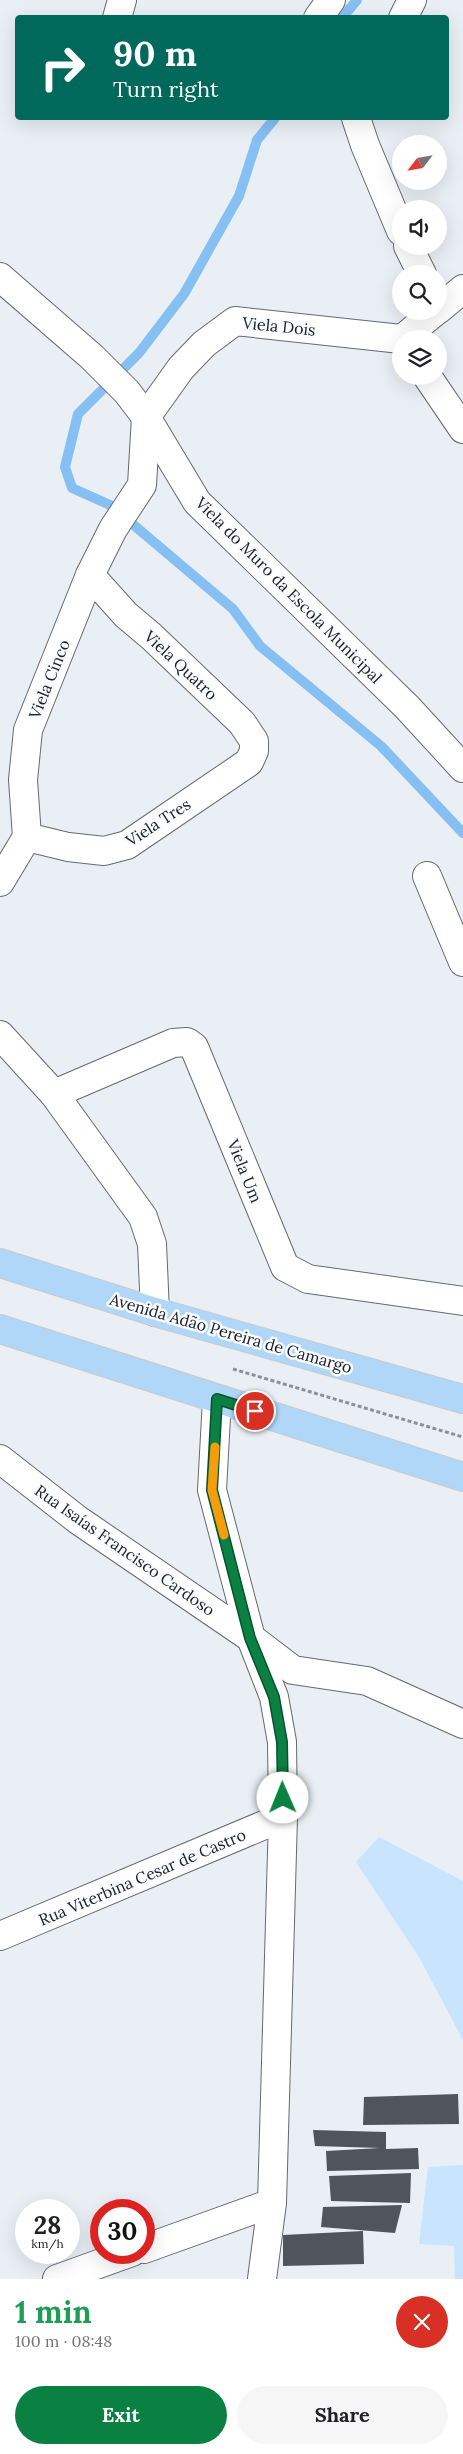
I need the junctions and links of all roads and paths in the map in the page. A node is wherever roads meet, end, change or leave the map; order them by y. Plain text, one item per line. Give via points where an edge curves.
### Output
1 (122, 0) edge
2 (331, 0) edge
3 (412, 0) edge
4 (118, 15) edge
5 (320, 15) edge
6 (404, 15) edge
7 (357, 120) edge
8 (392, 210) edge
9 (0, 278) edge
10 (463, 289) edge
11 (447, 302) edge
12 (425, 320) edge
13 (413, 330) edge
14 (392, 338) edge
15 (433, 385) edge
16 (146, 417) junction
17 (463, 429) edge
18 (90, 574) junction
19 (249, 762) joint
20 (463, 768) edge
21 (27, 837) junction
22 (426, 876) dead end
23 (0, 882) edge
24 (463, 962) edge
25 (0, 1035) edge
26 (54, 1094) junction
27 (0, 1263) edge
28 (463, 1300) edge
29 (155, 1312) junction
30 (0, 1329) edge
31 (217, 1399) junction
32 (463, 1399) edge
33 (0, 1459) edge
34 (463, 1477) edge
35 (250, 1638) junction
36 (463, 1724) edge
37 (284, 1817) junction
38 (0, 1936) edge
39 (272, 2203) junction
40 (155, 2244) edge
41 (99, 2264) edge
42 (57, 2279) edge
43 (262, 2279) edge

1 - 4 street
2 - 5 street
3 - 6 street
7 - 8 street
9 - 16 street, Viela do Muro da Escola Municipal via 92,357 127,392
10 - 11 street
12 - 13 street
14 - 16 street, Viela Dois via 235,321 204,344 181,368
15 - 17 street
16 - 18 street, Viela Cinco via 142,484
16 - 20 street, Viela do Muro da Escola Municipal via 197,502 407,708
18 - 19 street, Viela Quatro via 126,615 242,723 254,741 254,752
18 - 21 street, Viela Cinco via 28,730 23,780
19 - 21 street, Viela Tres via 127,845 104,851 68,847
21 - 23 street
22 - 24 street
25 - 26 street
26 - 28 street, Viela Um via 173,1043 187,1042 194,1047 285,1267 308,1280
26 - 29 street via 143,1217 152,1244
27 - 29 main road, Avenida Adão Pereira de Camargo
29 - 32 main road, Avenida Adão Pereira de Camargo
30 - 31 main road
31 - 34 main road
31 - 35 street via 212,1490
33 - 35 street, Rua Isaías Francisco Cardoso via 78,1520
35 - 36 street, Rua Isaías Francisco Cardoso via 293,1670 367,1682
35 - 37 street via 274,1697 282,1742
37 - 38 street, Rua Viterbina Cesar de Castro
37 - 39 street
39 - 40 street
39 - 43 street
41 - 42 street

